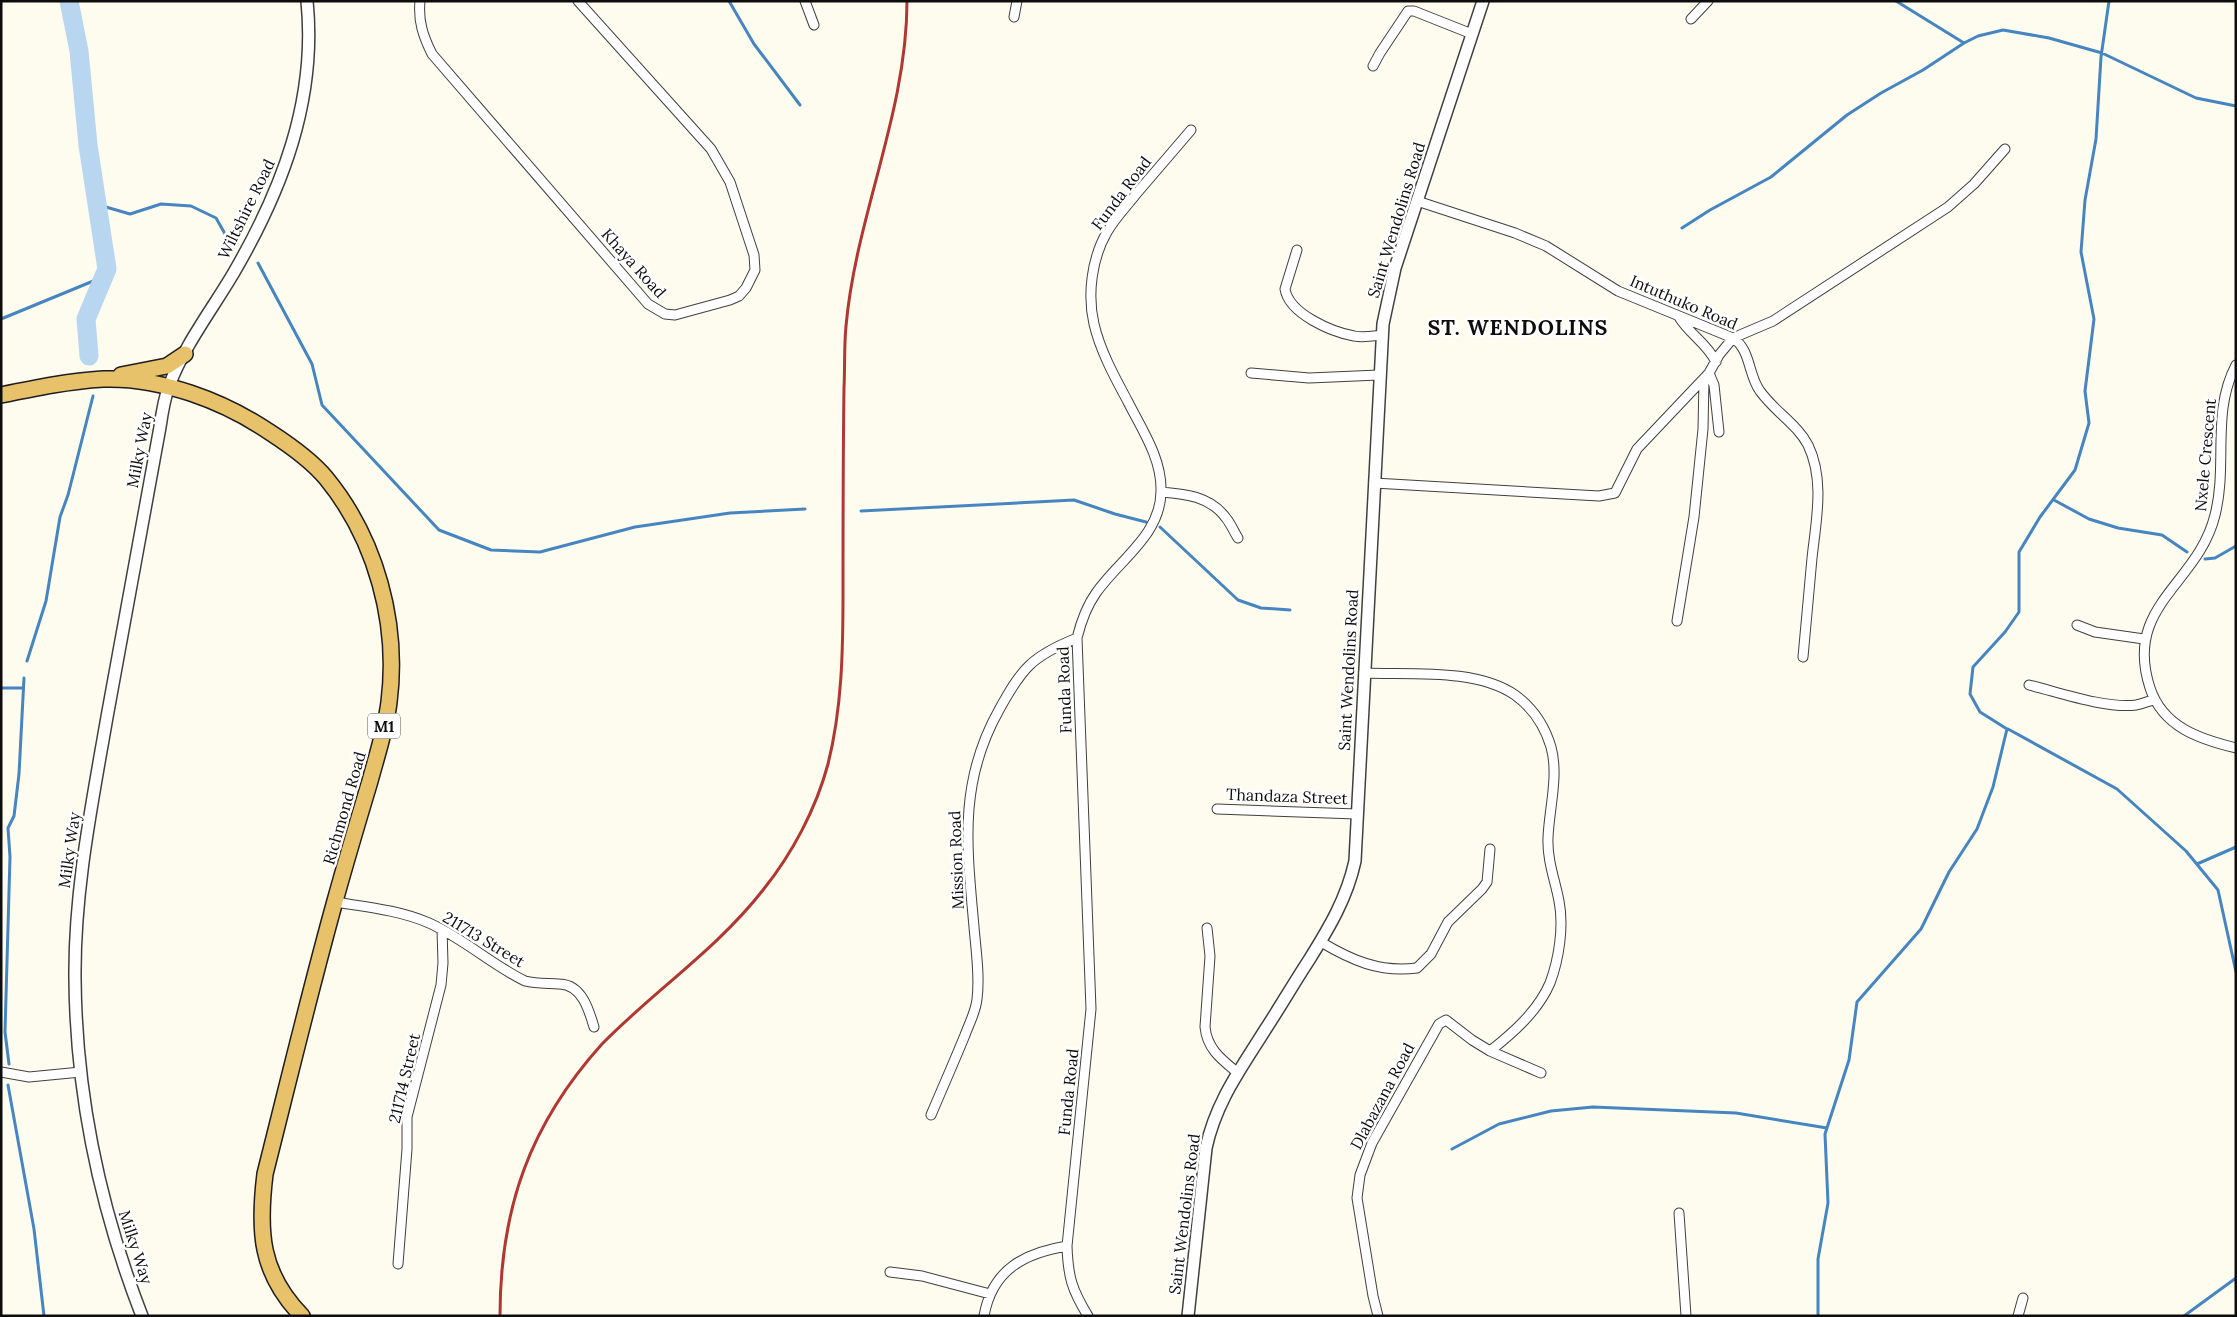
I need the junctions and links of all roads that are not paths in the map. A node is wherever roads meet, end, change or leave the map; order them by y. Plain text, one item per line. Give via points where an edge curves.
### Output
1 (307, 1) edge
2 (420, 1) edge
3 (578, 1) edge
4 (805, 1) edge
5 (1018, 1) edge
6 (1483, 1) edge
7 (1708, 1) edge
8 (1014, 17) dead end
9 (1690, 19) dead end
10 (814, 25) dead end
11 (1472, 34) junction
12 (1373, 66) dead end
13 (1191, 130) dead end
14 (2004, 149) dead end
15 (1417, 201) junction
16 (1297, 250) dead end
17 (1679, 317) junction
18 (1382, 335) junction
19 (1733, 338) junction
20 (185, 354) junction
21 (1716, 362) junction
22 (2236, 365) edge
23 (1252, 373) dead end
24 (1379, 375) junction
25 (1707, 376) junction
26 (105, 379) junction
27 (169, 387) junction
28 (1, 395) edge
29 (1719, 432) dead end
30 (1374, 483) junction
31 (1161, 492) junction
32 (1238, 538) dead end
33 (1677, 621) dead end
34 (2077, 625) dead end
35 (1077, 638) junction
36 (2144, 640) junction
37 (1803, 657) dead end
38 (1364, 673) junction
39 (2029, 685) dead end
40 (2154, 700) junction
41 (2236, 748) edge
42 (1217, 808) dead end
43 (1357, 814) junction
44 (1490, 849) dead end
45 (335, 902) junction
46 (1207, 928) dead end
47 (442, 930) junction
48 (1321, 942) junction
49 (594, 1027) dead end
50 (1490, 1051) junction
51 (1, 1072) edge
52 (81, 1072) junction
53 (1238, 1073) junction
54 (1541, 1073) dead end
55 (931, 1115) dead end
56 (1679, 1212) dead end
57 (1067, 1246) junction
58 (398, 1264) dead end
59 (890, 1272) dead end
60 (990, 1294) junction
61 (2023, 1298) dead end
62 (1376, 1314) edge
63 (142, 1316) edge
64 (302, 1316) edge
65 (984, 1316) edge
66 (1088, 1316) edge
67 (1188, 1316) edge
68 (1686, 1316) edge
69 (2018, 1316) edge

1 - 20 street, Wiltshire Road via 306,90 286,164 255,232
2 - 3 street, Khaya Road via 421,27 432,54 648,304 665,314 675,315 739,296 754,276 755,263 726,175 711,149
4 - 10 street
5 - 8 street
6 - 11 street, Saint Wendolins Road
7 - 9 street
11 - 12 street via 1408,11
11 - 15 street, Saint Wendolins Road
13 - 31 street, Funda Road via 1107,232 1092,281 1092,311 1099,340 1154,454
14 - 19 street via 1948,208 1773,320
15 - 17 street, Intuthuko Road via 1488,223 1546,246 1605,284
15 - 18 street, Saint Wendolins Road via 1395,268
16 - 18 street via 1285,285 1285,294 1293,306 1306,317 1342,333 1360,337
17 - 19 street, Intuthuko Road
17 - 21 street
18 - 24 street, Saint Wendolins Road
19 - 21 street
19 - 37 street, Intuthuko Road via 1744,349 1751,376 1760,391 1797,431 1814,459 1818,498
20 - 26 highway via 167,366
20 - 27 street, Wiltshire Road
21 - 25 street
22 - 36 street, Nxele Crescent via 2223,401 2216,514 2197,557 2157,610
23 - 24 street via 1309,378
24 - 30 street, Saint Wendolins Road
25 - 29 street via 1714,385
25 - 30 street via 1637,449 1618,491 1610,495
25 - 33 street via 1695,508
26 - 27 highway, Richmond Road / M1
26 - 28 highway, Richmond Road / M1
27 - 45 highway, Richmond Road / M1 via 256,423 296,450 324,476 346,505 368,548 380,581 388,618 392,663 389,703
27 - 52 street, Milky Way via 94,788 80,887 75,977
30 - 38 street, Saint Wendolins Road
31 - 32 street via 1192,495 1215,506 1226,517
31 - 35 street, Funda Road via 1154,522 1086,608
34 - 36 street via 2096,632
35 - 55 street, Mission Road via 1051,648 1020,674 978,752 972,777 967,840 977,1002
35 - 57 street, Funda Road via 1091,1009
36 - 40 street, Nxele Crescent via 2145,672
38 - 43 street, Saint Wendolins Road
38 - 50 street via 1481,679 1516,696 1542,724 1553,758 1548,838 1551,872 1560,903 1557,958 1550,983 1526,1018
39 - 40 street via 2118,704 2137,705
40 - 41 street, Nxele Crescent via 2171,720 2193,735
42 - 43 street, Thandaza Street
43 - 48 street, Saint Wendolins Road via 1355,861 1350,883
44 - 48 street via 1487,882 1448,922 1431,954 1417,968 1368,966
45 - 47 street, 211713 Street via 405,914
45 - 64 highway, Richmond Road / M1 via 262,1194 261,1222 266,1259 282,1293
46 - 53 street via 1210,956 1206,1037 1214,1051
47 - 49 street, 211713 Street via 525,981 571,987 583,1000
47 - 58 street, 211714 Street via 441,984 407,1117
48 - 53 street, Saint Wendolins Road
50 - 54 street
50 - 62 street, Dlabazana Road via 1450,1022 1443,1021 1372,1143 1360,1175 1357,1198
51 - 52 street via 29,1077
52 - 63 street, Milky Way via 99,1181
53 - 67 street, Saint Wendolins Road via 1215,1116 1206,1148
56 - 68 street
57 - 60 street via 1044,1250 1016,1264 997,1282
57 - 66 street, Funda Road via 1070,1282
59 - 60 street via 922,1276
60 - 65 street
61 - 69 street

